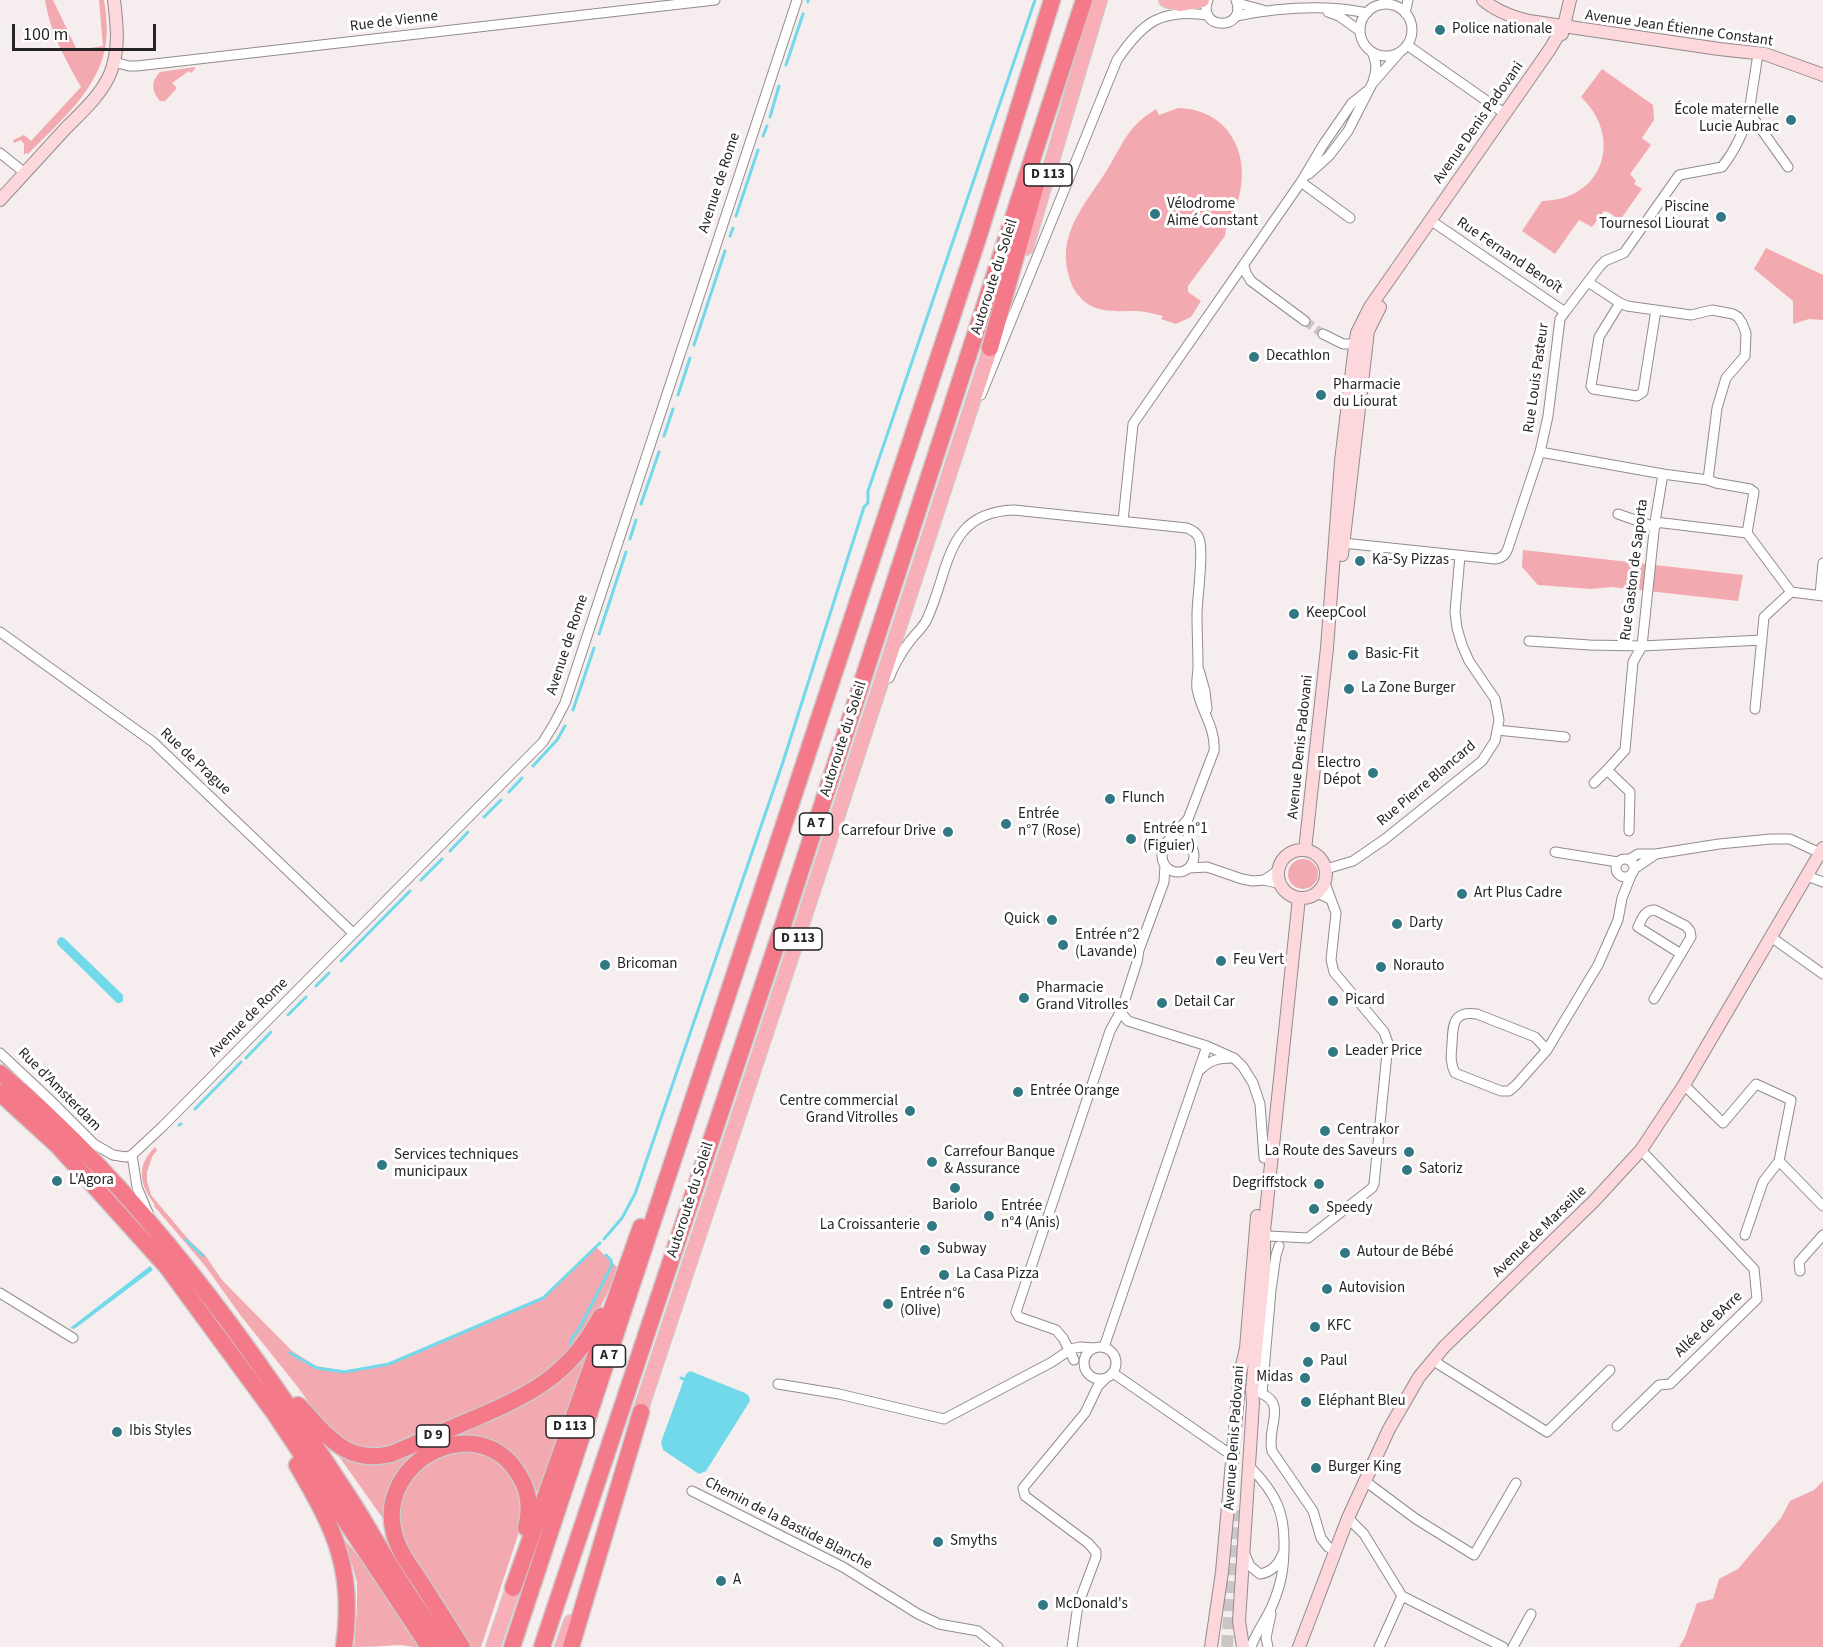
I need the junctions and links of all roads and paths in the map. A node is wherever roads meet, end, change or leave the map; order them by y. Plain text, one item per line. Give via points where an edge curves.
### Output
1 (114, 0) edge
2 (715, 0) edge
3 (797, 0) edge
4 (1052, 0) edge
5 (1086, 0) edge
6 (1100, 0) edge
7 (1166, 0) edge
8 (1202, 0) edge
9 (1208, 0) edge
10 (1408, 0) edge
11 (1483, 0) edge
12 (1570, 0) edge
13 (1237, 1) edge
14 (1393, 2) edge
15 (1320, 9) junction
16 (1265, 10) junction
17 (1367, 13) junction
18 (1405, 13) junction
19 (1208, 15) junction
20 (1236, 16) junction
21 (1563, 27) junction
22 (1360, 31) junction
23 (1404, 49) junction
24 (1372, 52) junction
25 (1758, 54) junction
26 (114, 62) junction
27 (1822, 73) edge
28 (1369, 88) junction
29 (1749, 112) junction
30 (1504, 113) junction
31 (0, 153) edge
32 (1788, 167) dead end
33 (25, 173) junction
34 (1301, 182) junction
35 (0, 200) edge
36 (1350, 219) dead end
37 (1436, 224) junction
38 (1244, 266) junction
39 (1588, 282) junction
40 (1620, 303) junction
41 (1656, 310) junction
42 (1565, 312) junction
43 (1305, 321) tunnel mouth
44 (1326, 336) tunnel mouth
45 (1367, 338) junction
46 (1355, 345) junction
47 (990, 348) junction
48 (1540, 452) junction
49 (952, 466) junction
50 (1663, 474) junction
51 (1708, 480) junction
52 (1618, 514) dead end
53 (1123, 520) junction
54 (1655, 524) junction
55 (1747, 533) junction
56 (1343, 543) junction
57 (1460, 556) junction
58 (1823, 563) edge
59 (1791, 592) junction
60 (1821, 595) edge
61 (0, 632) edge
62 (1762, 640) junction
63 (1529, 641) dead end
64 (1642, 646) junction
65 (1327, 648) junction
66 (1755, 709) dead end
67 (1497, 730) junction
68 (1565, 737) dead end
69 (1607, 770) junction
70 (1594, 783) dead end
71 (844, 795) junction
72 (1188, 819) junction
73 (1629, 831) dead end
74 (1192, 847) junction
75 (1162, 848) junction
76 (1305, 850) junction
77 (1821, 850) edge
78 (1555, 852) dead end
79 (1656, 854) junction
80 (1628, 860) junction
81 (1618, 862) junction
82 (1165, 865) junction
83 (1207, 867) junction
84 (1189, 868) junction
85 (1326, 869) junction
86 (1279, 870) junction
87 (1633, 871) junction
88 (1177, 872) junction
89 (1620, 875) junction
90 (1807, 876) junction
91 (1264, 880) junction
92 (1164, 882) junction
93 (1823, 882) edge
94 (1325, 883) junction
95 (1281, 884) junction
96 (1317, 893) junction
97 (1299, 898) junction
98 (1622, 898) junction
99 (1330, 899) junction
100 (1618, 920) junction
101 (1638, 927) junction
102 (353, 933) junction
103 (1771, 937) junction
104 (1680, 954) junction
105 (1823, 974) edge
106 (1654, 999) dead end
107 (1122, 1009) junction
108 (1207, 1046) junction
109 (1547, 1050) junction
110 (0, 1053) edge
111 (1234, 1058) junction
112 (706, 1064) junction
113 (1199, 1071) junction
114 (0, 1073) edge
115 (1684, 1085) junction
116 (0, 1093) edge
117 (1641, 1150) junction
118 (132, 1155) junction
119 (1264, 1158) joint
120 (1779, 1161) junction
121 (1823, 1189) edge
122 (1820, 1202) edge
123 (1264, 1231) junction
124 (158, 1233) junction
125 (1745, 1235) dead end
126 (1823, 1235) edge
127 (1289, 1238) junction
128 (1279, 1246) junction
129 (1254, 1262) junction
130 (627, 1265) junction
131 (1264, 1271) junction
132 (1800, 1271) dead end
133 (0, 1293) edge
134 (203, 1314) junction
135 (73, 1338) dead end
136 (1100, 1347) junction
137 (1246, 1348) junction
138 (1068, 1351) junction
139 (1433, 1359) junction
140 (1074, 1360) junction
141 (1052, 1362) junction
142 (1610, 1370) dead end
143 (1086, 1371) junction
144 (266, 1372) junction
145 (1109, 1375) junction
146 (778, 1384) dead end
147 (1257, 1391) junction
148 (1092, 1397) junction
149 (641, 1412) junction
150 (1617, 1426) dead end
151 (1227, 1452) dead end
152 (1252, 1469) dead end
153 (1365, 1481) junction
154 (1516, 1483) dead end
155 (692, 1491) dead end
156 (354, 1504) junction
157 (1348, 1518) junction
158 (1243, 1546) junction
159 (1335, 1550) junction
160 (1284, 1551) junction
161 (513, 1588) junction
162 (1402, 1596) junction
163 (1272, 1605) junction
164 (1531, 1614) dead end
165 (344, 1647) edge
166 (429, 1647) edge
167 (444, 1647) edge
168 (461, 1647) edge
169 (493, 1647) edge
170 (512, 1647) edge
171 (542, 1647) edge
172 (562, 1647) edge
173 (571, 1647) edge
174 (998, 1647) edge
175 (1072, 1647) edge
176 (1211, 1647) edge
177 (1243, 1647) edge
178 (1251, 1647) edge
179 (1268, 1647) edge
180 (1299, 1647) edge
181 (1379, 1647) edge
182 (1503, 1647) edge
183 (1513, 1647) edge

1 - 26 main road
2 - 26 street, Rue de Vienne via 137,66
3 - 102 street, Avenue de Rome via 560,713 538,747
4 - 112 highway, Autoroute du Soleil / A 7
5 - 47 highway
5 - 171 highway, Autoroute du Soleil / A 7
6 - 47 main road, D 113 via 1035,220
7 - 8 main road via 1180,4
9 - 19 street
10 - 18 street
11 - 21 main road, Avenue Jean Étienne Constant via 1514,17
12 - 21 main road
13 - 16 street
13 - 20 street
14 - 17 street
14 - 18 street
15 - 16 street
15 - 17 street
15 - 22 street via 1339,15
16 - 20 street
17 - 22 street
18 - 23 street via 1412,28
19 - 20 street via 1219,24
19 - 49 street via 1180,12 1163,16 1131,40 1117,60
21 - 25 main road, Avenue Jean Étienne Constant
21 - 30 main road, Avenue Denis Padovani
21 - 37 main road, Avenue Denis Padovani via 1562,43 1556,53
22 - 24 street
23 - 24 street via 1386,56
23 - 28 street
23 - 30 street
24 - 28 street via 1377,70
25 - 27 main road, Avenue Jean Étienne Constant
25 - 29 street
26 - 33 main road via 96,95
28 - 34 street via 1348,130 1329,156
29 - 32 street
29 - 39 street, Rue Louis Pasteur via 1736,149 1722,166 1679,175 1624,253 1605,261
30 - 46 main road, Avenue Denis Padovani via 1370,307
31 - 33 street
33 - 35 main road
34 - 36 street
34 - 38 street
37 - 42 street, Rue Fernand Benoît
37 - 45 main road, Avenue Denis Padovani via 1391,288
38 - 43 street via 1251,281
38 - 53 street via 1133,424
39 - 40 street
39 - 42 street, Rue Louis Pasteur
40 - 41 street
40 - 41 street via 1599,337 1593,389 1636,396 1643,392
41 - 51 street via 1691,315 1712,310 1733,314 1746,333 1745,356 1726,378 1717,408
42 - 48 street, Rue Louis Pasteur via 1560,319
44 - 46 street
45 - 46 street
45 - 56 main road, Avenue Denis Padovani
46 - 65 main road, Avenue Denis Padovani via 1341,461
47 - 49 main road, D 113
48 - 50 street
48 - 57 street, Rue Louis Pasteur via 1506,554 1495,560
49 - 71 main road, D 113
50 - 51 street
50 - 54 street, Rue Gaston de Saporta
51 - 55 street via 1754,492
52 - 54 street
53 - 71 street via 998,510 969,525 956,538 926,622 894,666
53 - 72 street via 1187,528 1200,538 1196,681 1214,735 1214,752
54 - 55 street
54 - 64 street, Rue Gaston de Saporta
55 - 59 street
56 - 57 street
56 - 65 main road, Avenue Denis Padovani
57 - 67 street, Rue Pierre Blancard via 1457,628 1469,661 1495,699
58 - 60 street
59 - 60 street
59 - 62 street via 1764,617
61 - 102 street, Rue de Prague via 153,742
62 - 64 street
62 - 66 street
63 - 64 street
64 - 69 street, Rue Gaston de Saporta via 1633,662 1625,750
65 - 76 main road, Avenue Denis Padovani
67 - 68 street
67 - 85 street, Rue Pierre Blancard via 1488,753 1474,767 1359,858
69 - 70 street, Rue Gaston de Saporta
69 - 73 street via 1630,792
71 - 149 main road, D 113
72 - 74 street
72 - 75 street
74 - 75 street via 1178,840
74 - 83 street
74 - 84 street via 1193,863
75 - 82 street
76 - 85 main road via 1318,856
76 - 86 main road via 1291,853
77 - 79 street via 1790,839
77 - 90 main road, Avenue de Marseille
78 - 81 street
79 - 80 street via 1638,854
79 - 87 street
80 - 81 street
80 - 87 street
81 - 89 street
82 - 88 street
82 - 92 street
83 - 84 street
83 - 91 street via 1242,879
84 - 88 street
85 - 94 main road
86 - 91 street
86 - 95 main road
87 - 89 street via 1629,876
87 - 98 street
88 - 92 street
89 - 98 street
90 - 93 street
90 - 103 main road, Avenue de Marseille
91 - 95 street
92 - 107 street
94 - 96 main road
94 - 99 street
95 - 97 main road
96 - 97 main road
96 - 99 street
97 - 123 main road, Avenue Denis Padovani
98 - 100 street
99 - 127 street via 1336,913 1331,960 1334,972 1388,1042 1375,1178 1372,1188 1311,1236
100 - 101 street
100 - 109 street via 1598,965
101 - 104 street
101 - 104 street via 1650,910 1686,926 1691,936
102 - 118 street, Avenue de Rome
103 - 105 street
103 - 115 main road, Avenue de Marseille
104 - 106 street
107 - 108 street via 1128,1021
107 - 138 street via 1110,1031 1016,1312 1019,1317 1056,1330
108 - 111 street
108 - 113 street
109 - 109 street via 1535,1038 1477,1014 1462,1014 1453,1024 1451,1066 1455,1073 1501,1091 1516,1085
110 - 118 street, Rue d'Amsterdam via 93,1144 114,1155
111 - 113 street via 1209,1062
111 - 119 street via 1253,1083 1260,1104
112 - 130 highway, D 113
112 - 170 highway, Autoroute du Soleil / A 7
113 - 136 street
114 - 124 highway, D 9 via 62,1130
115 - 117 main road, Avenue de Marseille
115 - 120 street via 1723,1123 1756,1084 1791,1100
116 - 134 highway via 73,1162 167,1267
117 - 139 main road, Avenue de Marseille
117 - 150 street, Allée de BArre via 1754,1269 1757,1299 1670,1384 1659,1385
118 - 124 street via 137,1187
119 - 129 main road, Avenue Denis Padovani
120 - 122 street
120 - 125 street via 1763,1182
121 - 122 street
123 - 127 street via 1269,1236
123 - 129 main road, Avenue Denis Padovani
123 - 131 main road, Avenue Denis Padovani
124 - 144 highway, D 9
126 - 132 street via 1799,1262
127 - 128 street
128 - 131 street
128 - 147 street
129 - 137 main road, Avenue Denis Padovani
130 - 144 highway, D 9 via 583,1345 552,1377 512,1402 391,1454 367,1457 346,1451
130 - 161 highway, D 113
131 - 147 main road, Avenue Denis Padovani
133 - 135 street
134 - 165 highway via 327,1517 346,1578 348,1620
134 - 166 highway via 275,1414
136 - 138 street
136 - 143 street via 1090,1350 1085,1358
136 - 145 street via 1115,1356 1116,1365
137 - 147 main road via 1236,1510 1246,1421
137 - 176 main road, Avenue Denis Padovani
138 - 140 street
138 - 141 street
139 - 142 street via 1547,1431
139 - 153 main road, Avenue de Marseille via 1407,1395
140 - 141 street
140 - 143 street
141 - 146 street via 944,1419
143 - 145 street via 1097,1379
143 - 148 street
144 - 156 highway, D 9
145 - 148 street
145 - 151 street
147 - 158 main road, Avenue Denis Padovani
147 - 159 street via 1273,1400 1276,1407 1269,1443 1272,1451 1313,1511 1321,1538
148 - 175 street via 1085,1413 1023,1488 1025,1496 1096,1552 1078,1605
149 - 172 main road, D 113
149 - 173 highway
152 - 160 street via 1268,1487 1283,1518
153 - 154 street via 1474,1555
153 - 157 main road, Avenue de Marseille
155 - 174 street, Chemin de la Bastide Blanche via 843,1567 918,1614 939,1624 978,1631
156 - 167 highway, D 9
156 - 168 highway, D 9
157 - 159 main road, Avenue de Marseille
157 - 162 street via 1368,1540
158 - 160 street via 1250,1566 1260,1574 1271,1570
158 - 177 main road, Avenue Denis Padovani via 1239,1621
159 - 180 main road, Avenue de Marseille
160 - 163 street via 1284,1570
161 - 168 highway via 529,1505 517,1471 497,1453 472,1443 442,1447 430,1453 409,1471 395,1491 391,1519 398,1545
161 - 169 main road, D 113
162 - 181 street
162 - 182 street
163 - 178 street
163 - 179 street
164 - 183 street

